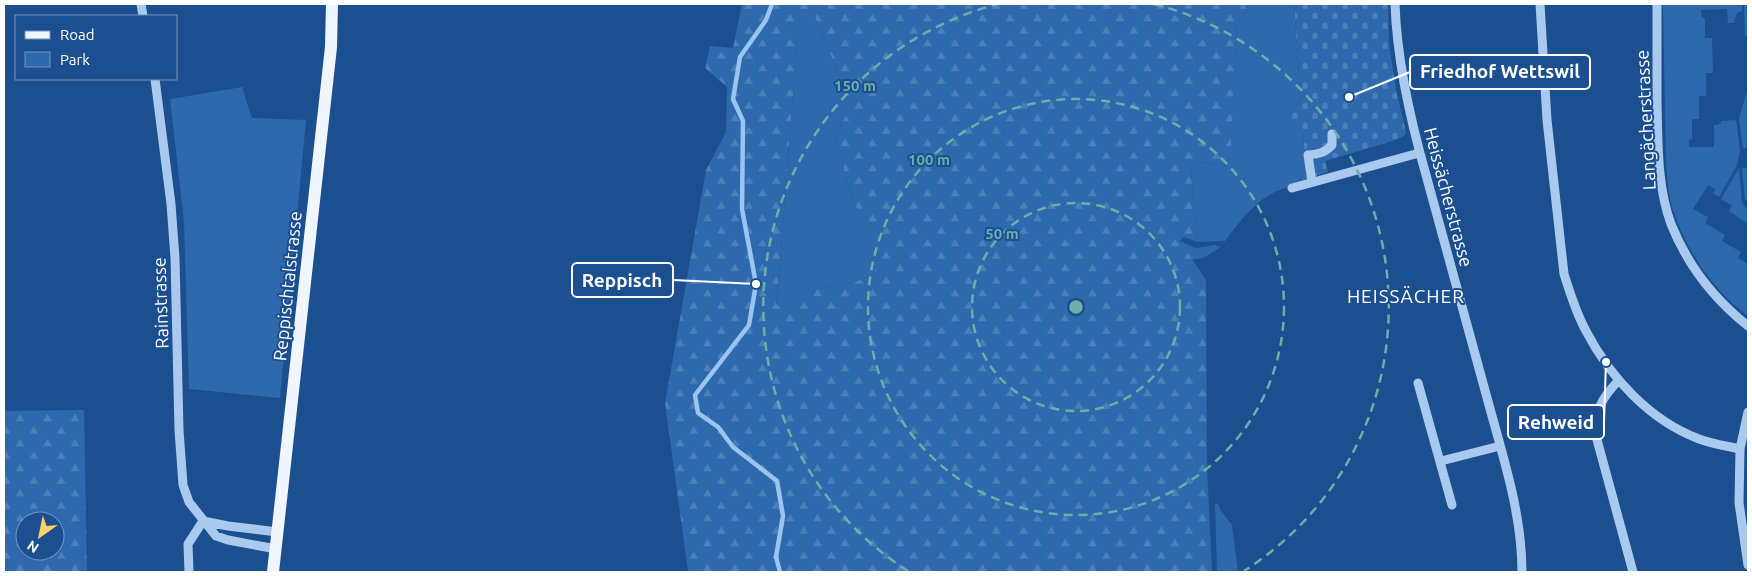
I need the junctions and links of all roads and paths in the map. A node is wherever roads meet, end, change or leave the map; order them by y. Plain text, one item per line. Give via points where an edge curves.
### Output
1 (332, 4) edge
2 (1395, 4) edge
3 (1540, 4) edge
4 (1657, 4) edge
5 (155, 80) edge
6 (1332, 134) dead end
7 (1419, 153) junction
8 (1312, 182) junction
9 (1292, 188) dead end
10 (1748, 326) edge
11 (1619, 380) junction
12 (1418, 384) dead end
13 (1748, 412) edge
14 (1500, 446) junction
15 (1740, 449) junction
16 (1441, 461) junction
17 (1452, 505) dead end
18 (202, 521) junction
19 (278, 532) junction
20 (276, 548) junction
21 (1748, 565) edge
22 (189, 572) edge
23 (273, 572) edge
24 (1522, 572) edge
25 (1633, 572) edge

1 - 19 main road, Reppischtalstrasse via 331,48
2 - 7 street, Heissächerstrasse via 1398,48
3 - 11 street via 1547,120 1564,274 1586,331
4 - 10 street, Langächerstrasse via 1660,178 1671,223 1692,267 1715,295
5 - 18 street, Rainstrasse via 175,258 183,485 189,502
6 - 8 street via 1332,145 1328,150 1308,155
7 - 8 street
7 - 14 street, Heissächerstrasse
8 - 9 street
11 - 15 street via 1643,405 1671,425 1701,440
11 - 25 street via 1605,394 1597,412 1596,436
12 - 16 street
13 - 15 street
14 - 16 street
14 - 24 street, Heissächerstrasse via 1514,497 1522,548
15 - 21 street via 1739,503
16 - 17 street
18 - 19 street
18 - 20 street, Rainstrasse via 216,536
18 - 22 street via 188,544
19 - 20 main road, Reppischtalstrasse
20 - 23 main road, Reppischtalstrasse

